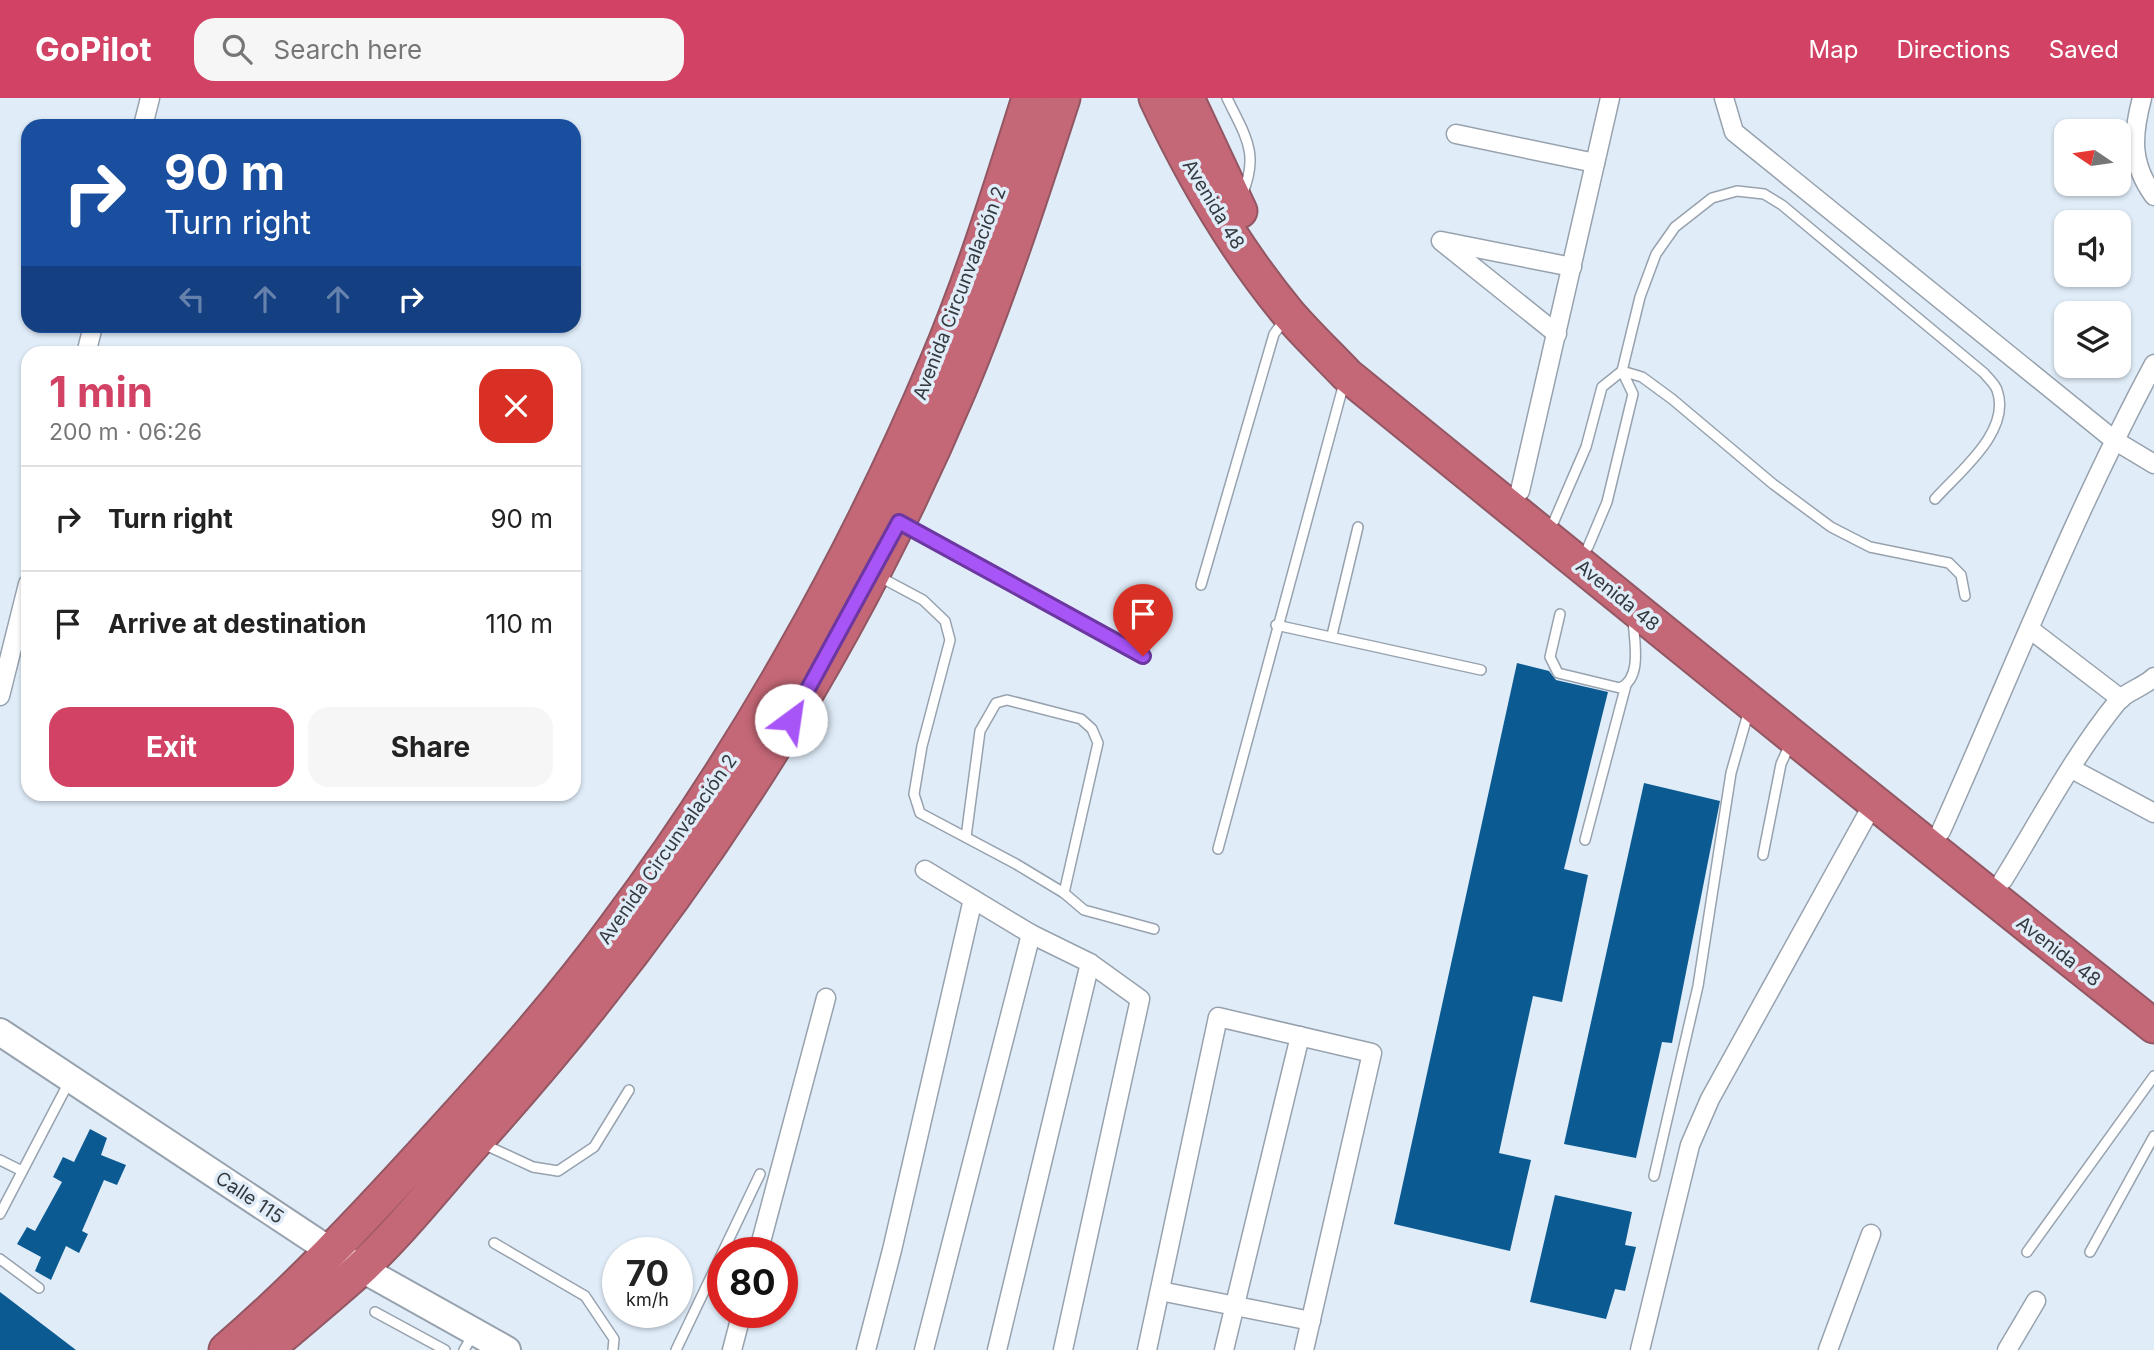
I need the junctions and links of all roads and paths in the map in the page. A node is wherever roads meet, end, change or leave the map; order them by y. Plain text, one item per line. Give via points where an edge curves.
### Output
1 (150, 98) edge
2 (1029, 98) edge
3 (1063, 98) edge
4 (1156, 98) edge
5 (1188, 98) edge
6 (1227, 98) edge
7 (1610, 98) edge
8 (1724, 98) edge
9 (2142, 98) edge
10 (145, 119) edge
11 (1456, 134) dead end
12 (1595, 163) junction
13 (2154, 196) edge
14 (1237, 206) junction
15 (1572, 267) junction
16 (1289, 314) junction
17 (1558, 334) junction
18 (2154, 364) edge
19 (1622, 371) junction
20 (1347, 375) junction
21 (2114, 440) junction
22 (2154, 464) edge
23 (1520, 491) junction
24 (1935, 499) dead end
25 (1554, 521) junction
26 (899, 522) junction
27 (1358, 527) dead end
28 (1588, 547) junction
29 (873, 573) junction
30 (1202, 585) dead end
31 (1965, 596) dead end
32 (1633, 607) junction
33 (21, 612) edge
34 (1560, 614) dead end
35 (1276, 625) junction
36 (2031, 630) junction
37 (1332, 635) junction
38 (1143, 656) dead end
39 (1481, 670) dead end
40 (2154, 677) edge
41 (1626, 685) junction
42 (0, 696) edge
43 (2120, 699) junction
44 (1752, 702) junction
45 (1794, 736) junction
46 (2072, 769) junction
47 (1873, 804) junction
48 (2154, 813) edge
49 (1941, 831) junction
50 (966, 837) junction
51 (1586, 840) dead end
52 (1218, 849) dead end
53 (1763, 855) dead end
54 (925, 870) dead end
55 (2003, 880) junction
56 (1064, 893) junction
57 (973, 899) junction
58 (1154, 929) dead end
59 (1031, 934) junction
60 (1090, 963) junction
61 (2154, 998) edge
62 (826, 999) dead end
63 (2154, 1026) edge
64 (0, 1032) edge
65 (1300, 1036) junction
66 (2154, 1076) edge
67 (71, 1079) junction
68 (629, 1090) dead end
69 (2154, 1136) edge
70 (477, 1140) junction
71 (0, 1160) edge
72 (22, 1171) junction
73 (760, 1174) dead end
74 (1654, 1176) dead end
75 (0, 1214) edge
76 (1871, 1234) dead end
77 (762, 1237) edge
78 (494, 1243) dead end
79 (332, 1251) junction
80 (2026, 1252) dead end
81 (2090, 1252) dead end
82 (0, 1259) edge
83 (360, 1268) junction
84 (39, 1288) dead end
85 (1160, 1292) junction
86 (2036, 1301) dead end
87 (1234, 1304) junction
88 (375, 1312) dead end
89 (1311, 1321) junction
90 (738, 1328) edge
91 (469, 1341) edge
92 (226, 1350) edge
93 (266, 1350) edge
94 (445, 1350) edge
95 (507, 1350) edge
96 (613, 1350) edge
97 (676, 1350) edge
98 (732, 1350) edge
99 (866, 1350) edge
100 (924, 1350) edge
101 (997, 1350) edge
102 (1063, 1350) edge
103 (1147, 1350) edge
104 (1224, 1350) edge
105 (1304, 1350) edge
106 (1640, 1350) edge
107 (1828, 1350) edge
108 (2007, 1350) edge

1 - 10 street
2 - 79 highway, Avenida Circunvalación 2 via 937,362 841,566 725,767 615,928 492,1078
3 - 26 highway, Avenida Circunvalación 2 via 960,388
4 - 16 highway, Avenida 48 via 1245,255
5 - 14 highway, Avenida 48
6 - 14 lane via 1252,148 1251,169
7 - 12 street
8 - 21 street via 1734,132
9 - 13 street via 2134,130 2137,159 2140,176
11 - 12 street
12 - 15 street
14 - 23 highway, Avenida 48 via 1313,313 1375,371
15 - 17 street
15 - 17 street via 1441,241
16 - 20 highway, Avenida 48
16 - 30 lane via 1274,334
17 - 23 street
18 - 21 street
19 - 24 lane via 1640,297 1656,254 1675,227 1712,198 1737,191 1764,194 1910,311 1997,389 1994,432
19 - 25 lane via 1602,387 1586,447
19 - 28 lane via 1633,394 1607,502
19 - 31 lane via 1642,377 1672,399 1831,527 1870,547 1949,563 1961,575
20 - 32 highway, Avenida 48
20 - 35 lane
21 - 22 street
21 - 36 street
23 - 25 highway, Avenida 48
25 - 28 highway, Avenida 48
26 - 29 highway, Avenida Circunvalación 2
26 - 38 lane
27 - 37 lane
28 - 49 highway, Avenida 48
29 - 50 lane via 923,600 945,621 950,640 914,794 920,813
29 - 70 highway, Avenida Circunvalación 2 via 805,698 722,830 631,957 547,1063
32 - 41 lane via 1634,669
32 - 44 highway, Avenida 48
33 - 42 street
34 - 41 lane via 1550,657 1558,673 1620,688
35 - 37 lane
35 - 52 lane
36 - 43 street
36 - 49 street
37 - 39 lane
40 - 43 street
41 - 51 lane
43 - 46 street
44 - 45 highway, Avenida 48
44 - 74 lane via 1731,773 1698,986
45 - 47 highway, Avenida 48
45 - 53 lane via 1781,764
46 - 48 street
46 - 55 street
47 - 63 highway, Avenida 48
47 - 106 street via 1710,1098 1690,1145
49 - 55 highway, Avenida 48
50 - 56 lane
50 - 56 lane via 980,731 996,703 1007,700 1082,719 1098,743
54 - 57 street
55 - 61 highway, Avenida 48
56 - 58 lane via 1084,910
57 - 59 street
57 - 99 street
59 - 60 street
59 - 100 street
60 - 101 street
60 - 102 street via 1140,999
62 - 77 street
64 - 67 main road, Calle 115
65 - 85 street via 1219,1017
65 - 87 street
65 - 89 street via 1372,1053
66 - 80 lane
67 - 72 lane
67 - 79 main road, Calle 115
68 - 70 lane via 594,1147 558,1171 533,1167
69 - 81 lane
70 - 83 highway, Avenida Circunvalación 2
71 - 72 lane
72 - 75 lane
73 - 97 lane
76 - 107 street
78 - 96 lane via 585,1297 614,1339
79 - 83 main road, Calle 115
79 - 92 highway, Avenida Circunvalación 2
82 - 84 lane
83 - 91 main road, Calle 115
83 - 93 highway, Avenida Circunvalación 2
85 - 87 street
85 - 103 street
86 - 108 street
87 - 89 street
87 - 104 street
88 - 94 lane
89 - 105 street
90 - 98 street
91 - 95 main road, Calle 115

